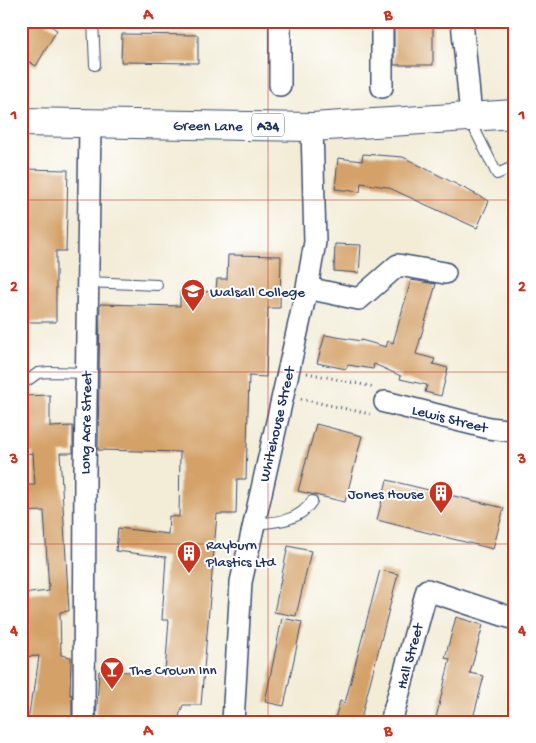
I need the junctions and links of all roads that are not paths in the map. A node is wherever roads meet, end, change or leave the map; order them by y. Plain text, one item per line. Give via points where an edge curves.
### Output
1 (93, 21) edge
2 (280, 21) edge
3 (382, 21) edge
4 (462, 21) edge
5 (95, 65) dead end
6 (280, 85) dead end
7 (382, 86) dead end
8 (515, 114) edge
9 (470, 117) junction
10 (21, 122) edge
11 (90, 124) junction
12 (312, 126) junction
13 (515, 166) edge
14 (445, 273) dead end
15 (88, 282) junction
16 (157, 285) dead end
17 (307, 288) junction
18 (86, 373) junction
19 (21, 385) edge
20 (385, 402) road end
21 (515, 431) edge
22 (312, 501) dead end
23 (253, 524) junction
24 (515, 619) edge
25 (84, 722) edge
26 (233, 722) edge
27 (391, 722) edge

1 - 5 lane
2 - 6 street
3 - 7 street
4 - 9 street
8 - 9 highway, Green Lane / A34
9 - 12 highway, Green Lane / A34
9 - 13 lane via 496,174
10 - 11 highway, Green Lane / A34
11 - 12 highway, Green Lane / A34
11 - 15 street, Long Acre Street
12 - 17 street, Whitehouse Street via 315,242
14 - 17 street via 398,265 359,299
15 - 16 lane
15 - 18 street, Long Acre Street
17 - 23 street, Whitehouse Street
18 - 19 lane via 38,374
18 - 25 street, Long Acre Street
20 - 21 street, Lewis Street via 489,428
22 - 23 lane via 296,517
23 - 26 street, Whitehouse Street via 241,582
24 - 27 street, Hall Street via 427,590

